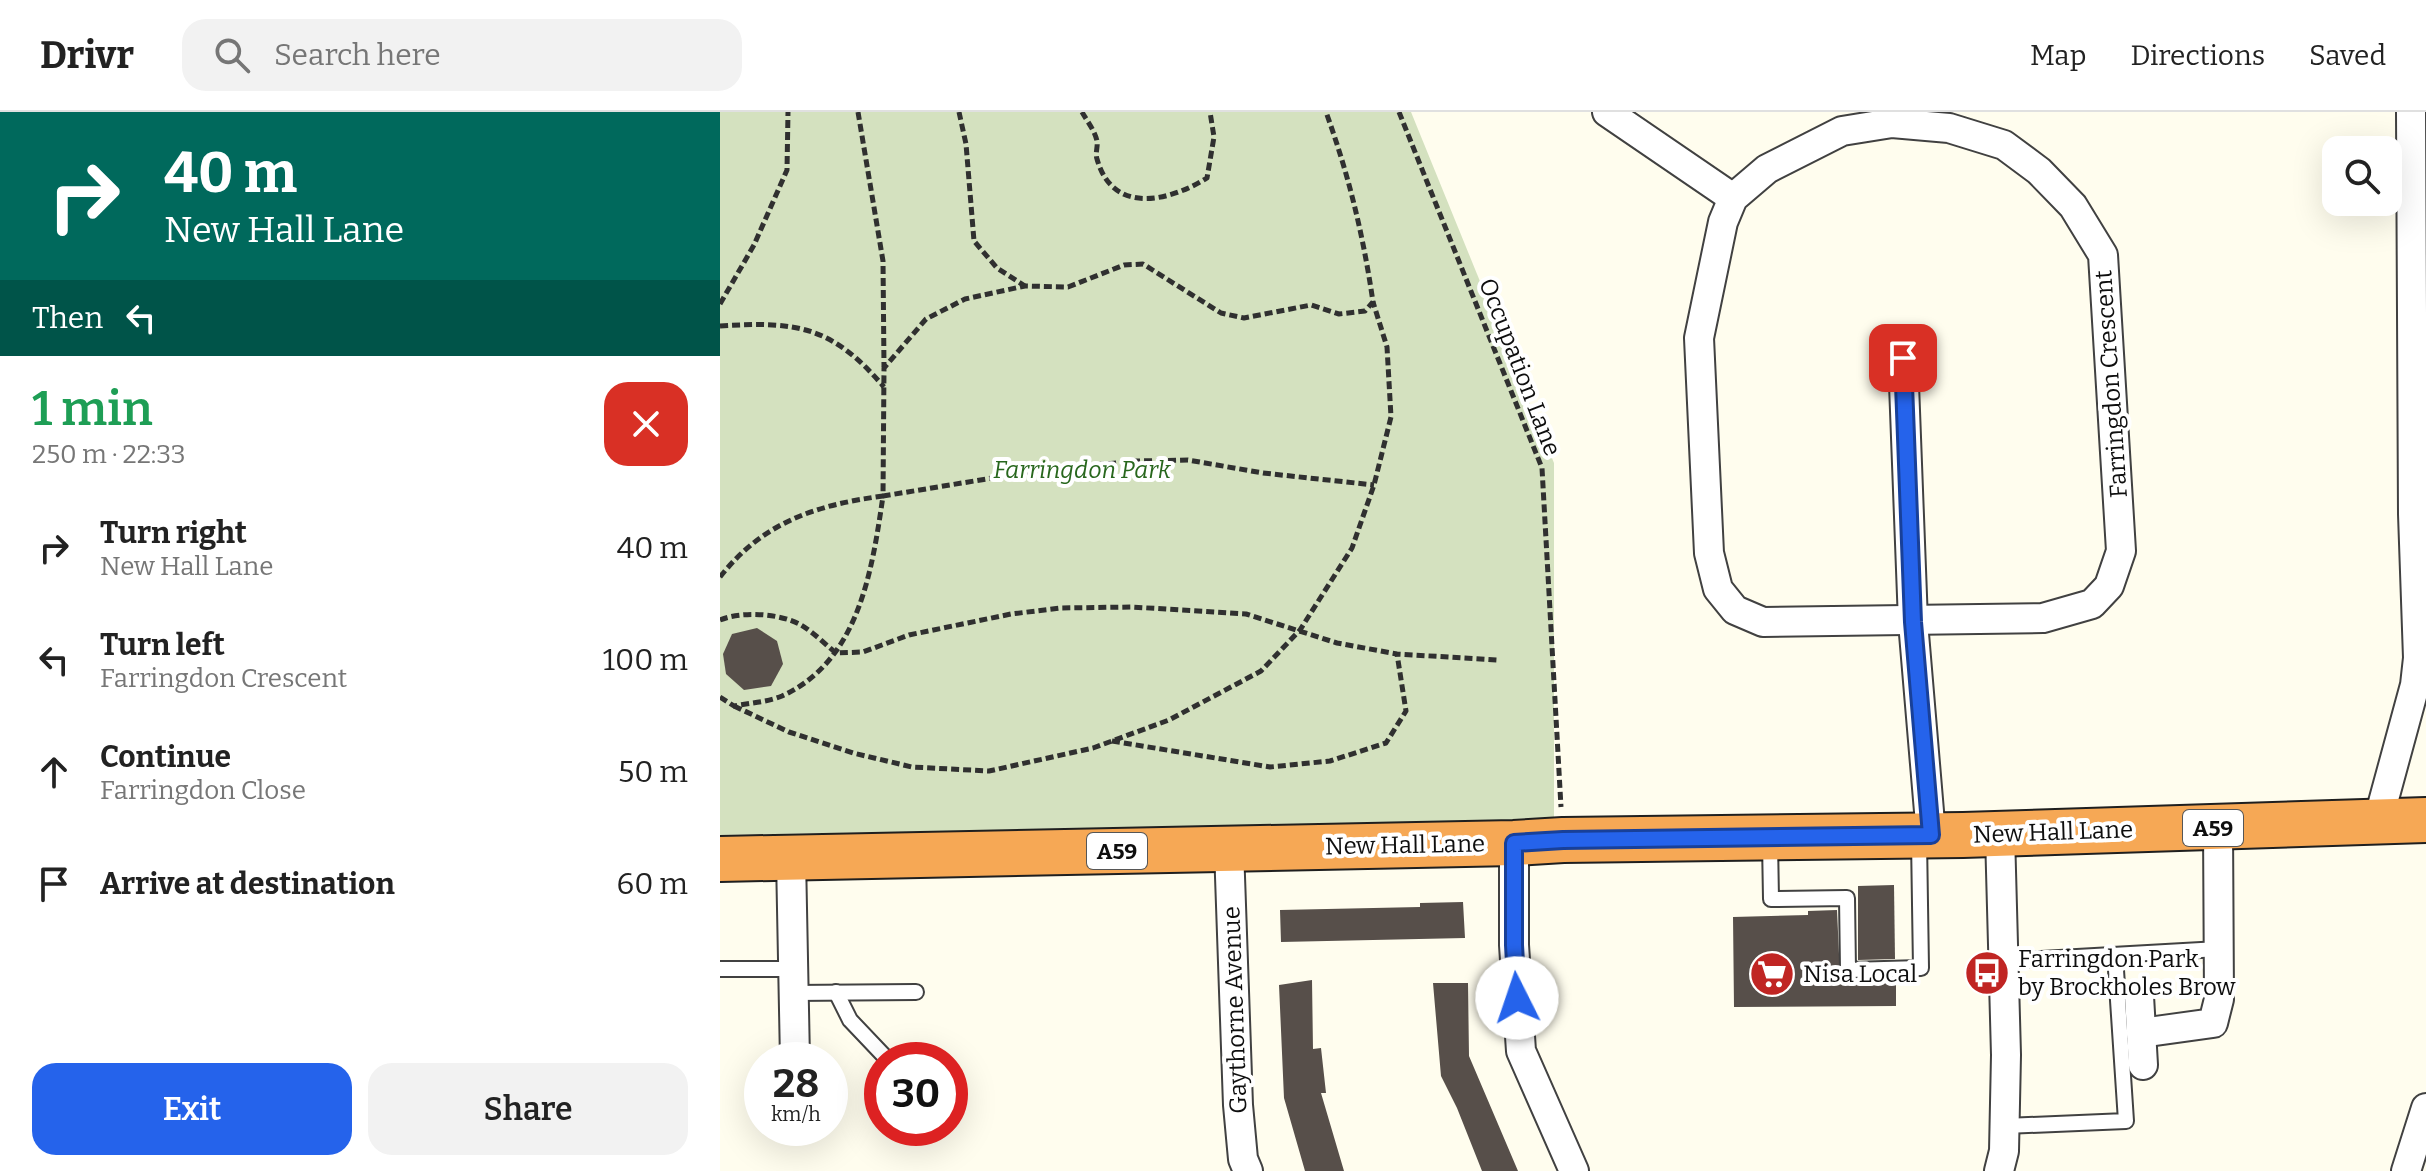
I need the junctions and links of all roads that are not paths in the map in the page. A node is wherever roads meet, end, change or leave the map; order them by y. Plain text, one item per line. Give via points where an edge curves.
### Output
1 (1607, 112) edge
2 (2411, 112) edge
3 (1733, 198) junction
4 (1903, 358) dead end
5 (2420, 512) edge
6 (1913, 622) junction
7 (2422, 658) edge
8 (2426, 820) edge
9 (2378, 821) junction
10 (2218, 827) junction
11 (2000, 834) junction
12 (1925, 835) junction
13 (1770, 837) junction
14 (1514, 843) junction
15 (1229, 848) junction
16 (791, 858) junction
17 (720, 859) edge
18 (2219, 949) junction
19 (2115, 955) junction
20 (2004, 961) junction
21 (720, 969) edge
22 (793, 981) junction
23 (836, 992) junction
24 (916, 992) dead end
25 (2139, 996) dead end
26 (2141, 1033) junction
27 (795, 1042) edge
28 (871, 1042) edge
29 (2143, 1065) dead end
30 (2426, 1108) edge
31 (2005, 1126) junction
32 (2421, 1146) edge
33 (1248, 1171) edge
34 (1574, 1171) edge
35 (1999, 1171) edge
36 (2406, 1171) edge

1 - 3 street
2 - 5 street
3 - 6 street, Farringdon Crescent via 1723,222 1699,338 1709,553 1718,589 1735,610 1763,622
3 - 6 street, Farringdon Crescent via 1767,169 1842,131 1892,123 1949,128 2004,145 2039,171 2073,206 2103,255 2121,551 2109,586 2092,604 2043,618
4 - 6 street
5 - 7 street
6 - 12 street
7 - 9 street
8 - 9 highway, New Hall Lane / A59
9 - 10 highway, New Hall Lane / A59
10 - 11 highway, New Hall Lane / A59
10 - 18 street
11 - 12 highway, New Hall Lane / A59
11 - 20 street
12 - 13 highway, New Hall Lane / A59
12 - 13 lane via 1921,968 1848,970 1847,898 1771,899
13 - 14 highway, New Hall Lane / A59
14 - 15 highway, New Hall Lane / A59
14 - 34 street via 1521,1051
15 - 16 highway, New Hall Lane / A59
15 - 33 street, Gaythorne Avenue via 1238,1105
16 - 17 highway, New Hall Lane / A59
16 - 22 street
18 - 19 lane
18 - 26 street via 2219,999 2213,1023
19 - 20 lane
19 - 31 lane via 2126,1121
20 - 31 street
21 - 22 lane
22 - 23 lane
22 - 27 street
23 - 24 lane
23 - 28 lane via 850,1020
25 - 26 street
26 - 29 street
30 - 32 street
31 - 35 street
32 - 36 street

